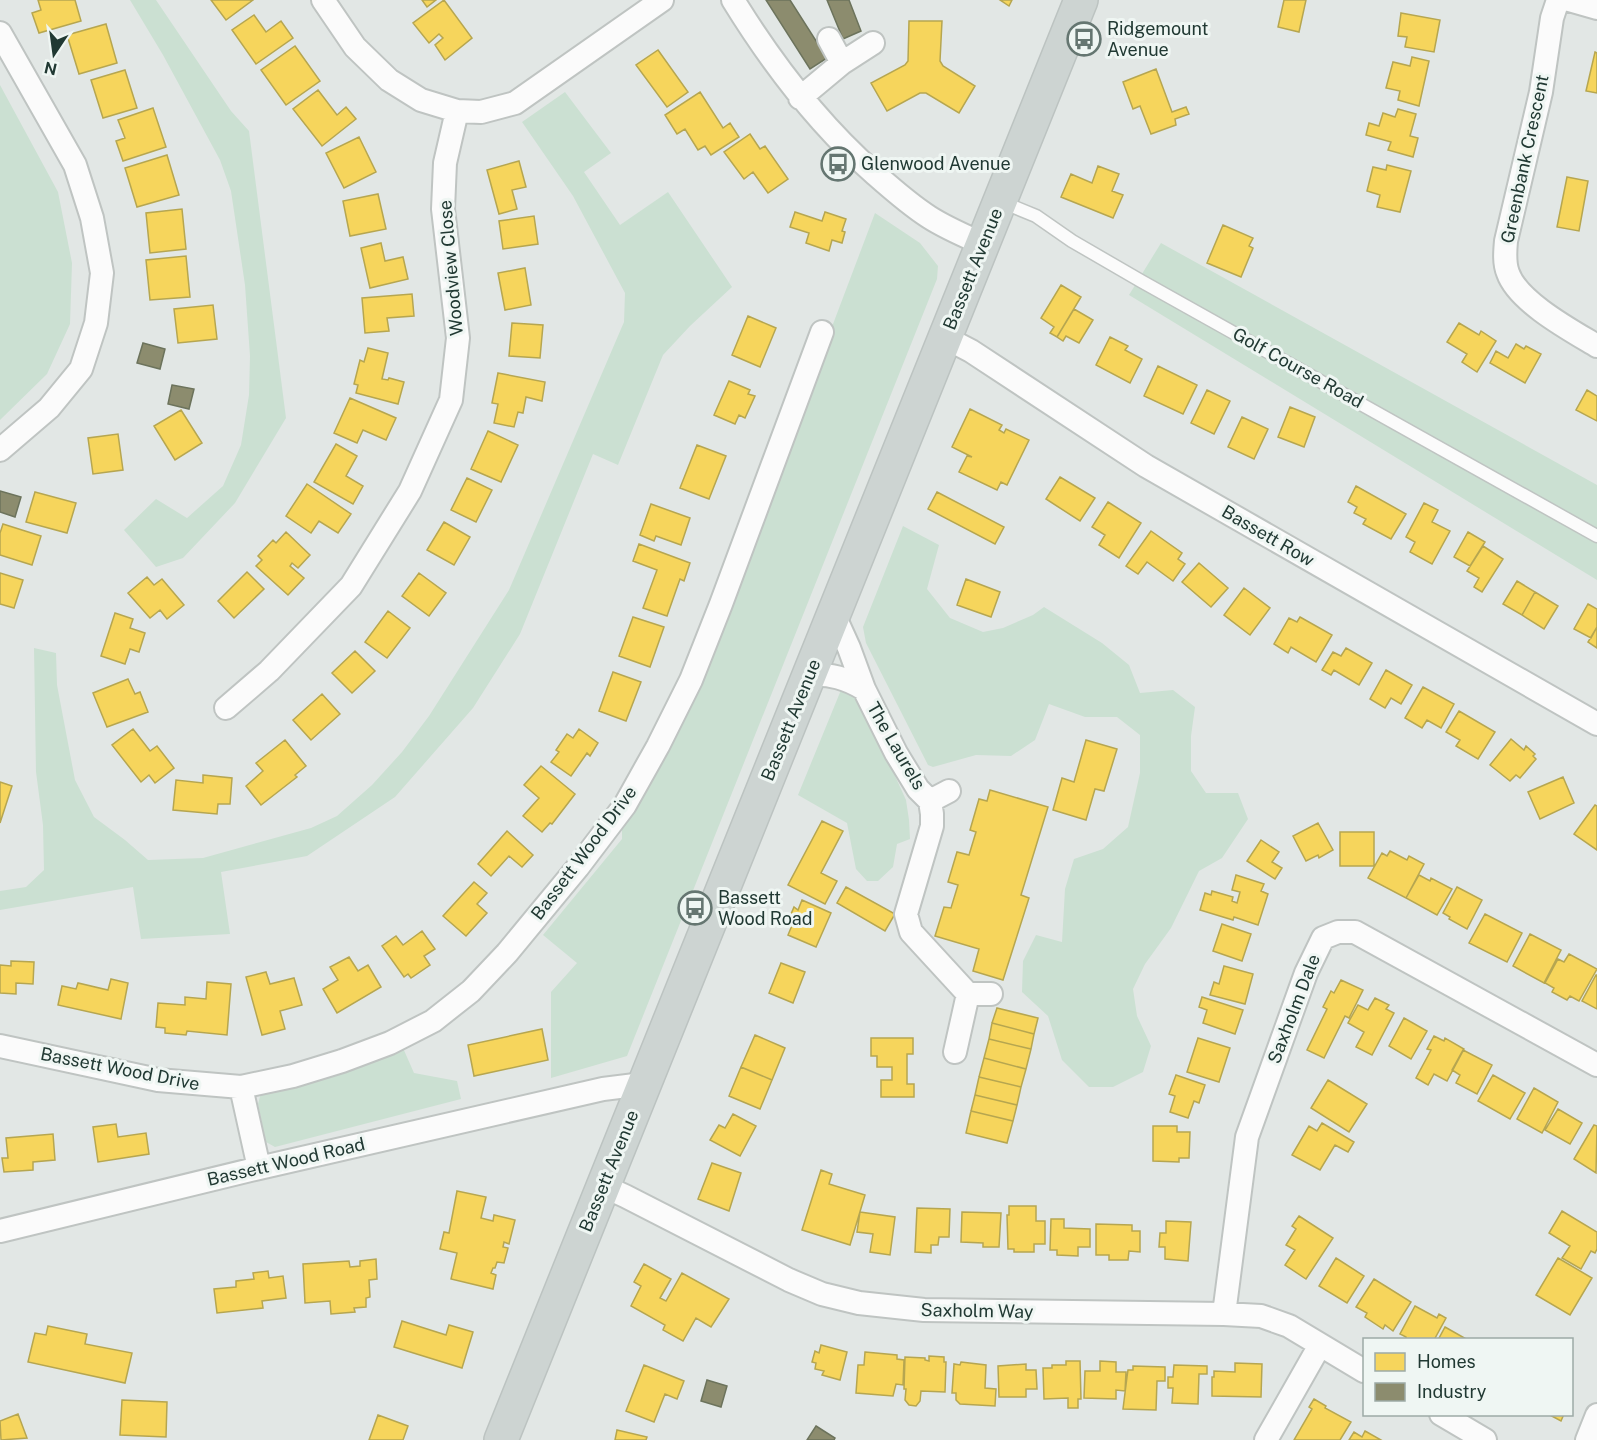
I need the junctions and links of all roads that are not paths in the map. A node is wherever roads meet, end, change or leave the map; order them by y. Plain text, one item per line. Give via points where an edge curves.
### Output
1 (323, 0) edge
2 (662, 0) edge
3 (733, 0) edge
4 (1081, 0) edge
5 (1558, 0) edge
6 (1569, 0) edge
7 (1597, 8) edge
8 (0, 33) edge
9 (829, 39) dead end
10 (873, 43) dead end
11 (842, 63) junction
12 (800, 98) junction
13 (457, 111) junction
14 (1000, 201) junction
15 (983, 244) junction
16 (822, 333) dead end
17 (946, 338) junction
18 (1597, 346) edge
19 (0, 450) edge
20 (1597, 536) edge
21 (834, 615) junction
22 (810, 675) junction
23 (864, 689) junction
24 (226, 708) dead end
25 (1597, 724) edge
26 (968, 994) junction
27 (991, 994) dead end
28 (0, 1046) edge
29 (955, 1052) dead end
30 (1597, 1065) edge
31 (643, 1084) junction
32 (241, 1087) junction
33 (259, 1168) junction
34 (603, 1186) junction
35 (0, 1231) edge
36 (1224, 1314) junction
37 (1320, 1345) junction
38 (1363, 1370) edge
39 (1597, 1415) edge
40 (1444, 1416) edge
41 (501, 1440) edge
42 (1266, 1440) edge
43 (1485, 1440) edge
44 (1587, 1440) edge

1 - 13 street via 355,47 388,80 421,100
2 - 13 street via 515,103 481,112
3 - 12 street
4 - 14 main road, Bassett Avenue
5 - 18 street, Greenbank Crescent via 1505,258 1509,276 1542,313
6 - 7 street
8 - 19 street via 75,165 92,218 102,273 96,323 81,369 49,408
9 - 11 street
10 - 11 street
11 - 12 street
12 - 15 street via 852,154 899,195 928,217
13 - 24 street, Woodview Close via 445,163 443,208 458,338 451,400 410,491 351,586 269,671
14 - 15 main road, Bassett Avenue
14 - 20 lane, Golf Course Road via 1036,216 1141,281
15 - 17 main road, Bassett Avenue
16 - 32 street, Bassett Wood Drive via 691,680 625,805 578,867 507,953 434,1022 342,1061
17 - 21 main road, Bassett Avenue
17 - 25 street, Bassett Row via 1146,466
21 - 22 main road, Bassett Avenue
21 - 23 street, The Laurels
22 - 23 street, The Laurels via 839,676
22 - 31 main road, Bassett Avenue
23 - 26 street, The Laurels via 918,789 939,796 906,914 911,932
26 - 27 street
26 - 29 street
28 - 32 street, Bassett Wood Drive via 159,1080
30 - 36 street, Saxholm Dale via 1355,932 1338,932 1323,938 1246,1137
31 - 33 street, Bassett Wood Road via 603,1089
31 - 34 main road, Bassett Avenue
32 - 33 street
33 - 35 street, Bassett Wood Road
34 - 36 street, Saxholm Way via 789,1280 859,1303 924,1310
34 - 41 main road, Bassett Avenue
36 - 37 street, Saxholm Way via 1261,1316 1289,1326
37 - 38 street, Saxholm Way
37 - 42 street
39 - 44 street
40 - 43 street

